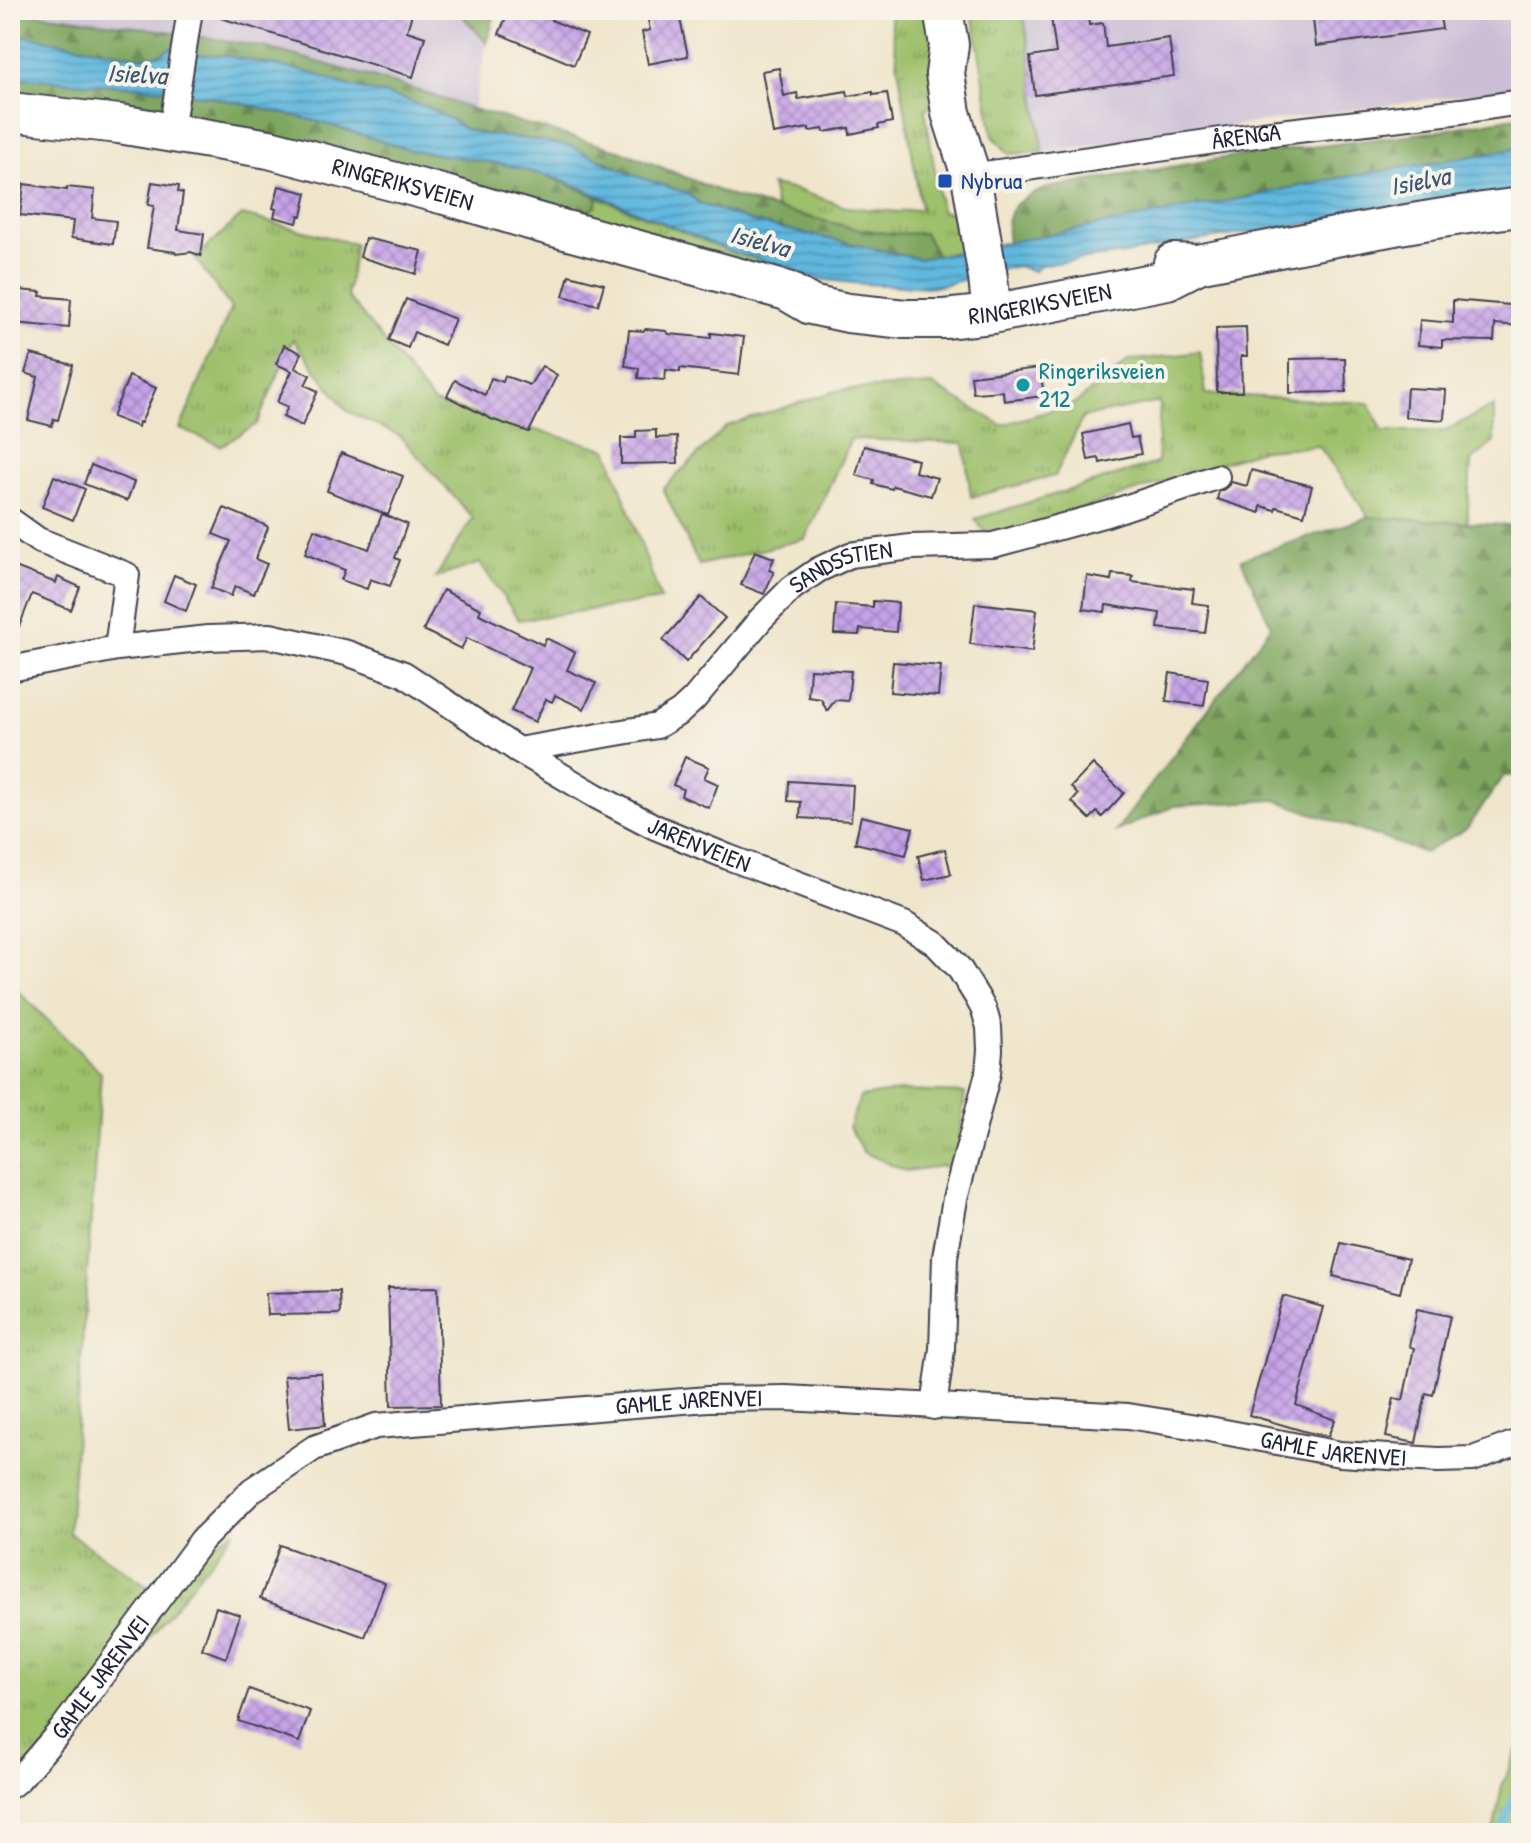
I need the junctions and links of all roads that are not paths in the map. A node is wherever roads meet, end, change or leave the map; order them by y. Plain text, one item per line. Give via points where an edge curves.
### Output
1 (190, 10) edge
2 (946, 28) edge
3 (1521, 102) edge
4 (10, 112) edge
5 (174, 113) junction
6 (971, 176) junction
7 (1521, 207) edge
8 (990, 294) junction
9 (1217, 477) dead end
10 (10, 520) edge
11 (117, 648) junction
12 (10, 669) edge
13 (518, 750) junction
14 (934, 1407) junction
15 (1521, 1441) edge
16 (10, 1786) edge

1 - 5 street
2 - 6 main road via 951,113
3 - 6 street, ÅRENGA
4 - 5 main road, RINGERIKSVEIEN
5 - 8 main road, RINGERIKSVEIEN via 269,149 787,291 811,305 878,317 944,319
6 - 8 main road
7 - 8 main road, RINGERIKSVEIEN via 1198,264 1167,280
9 - 13 street, SANDSSTIEN via 993,545 850,555 792,588 694,699 657,726
10 - 11 street via 38,540 127,575
11 - 12 street, JARENVEIEN
11 - 13 street, JARENVEIEN via 270,636 347,653 404,674
13 - 14 street, JARENVEIEN via 655,827 904,924 935,943 959,968 984,1010 989,1061 945,1257
14 - 15 street, GAMLE JARENVEI via 1128,1416 1340,1454 1438,1460 1473,1459
14 - 16 street, GAMLE JARENVEI via 708,1399 376,1426 314,1448 252,1490 202,1540 62,1729

